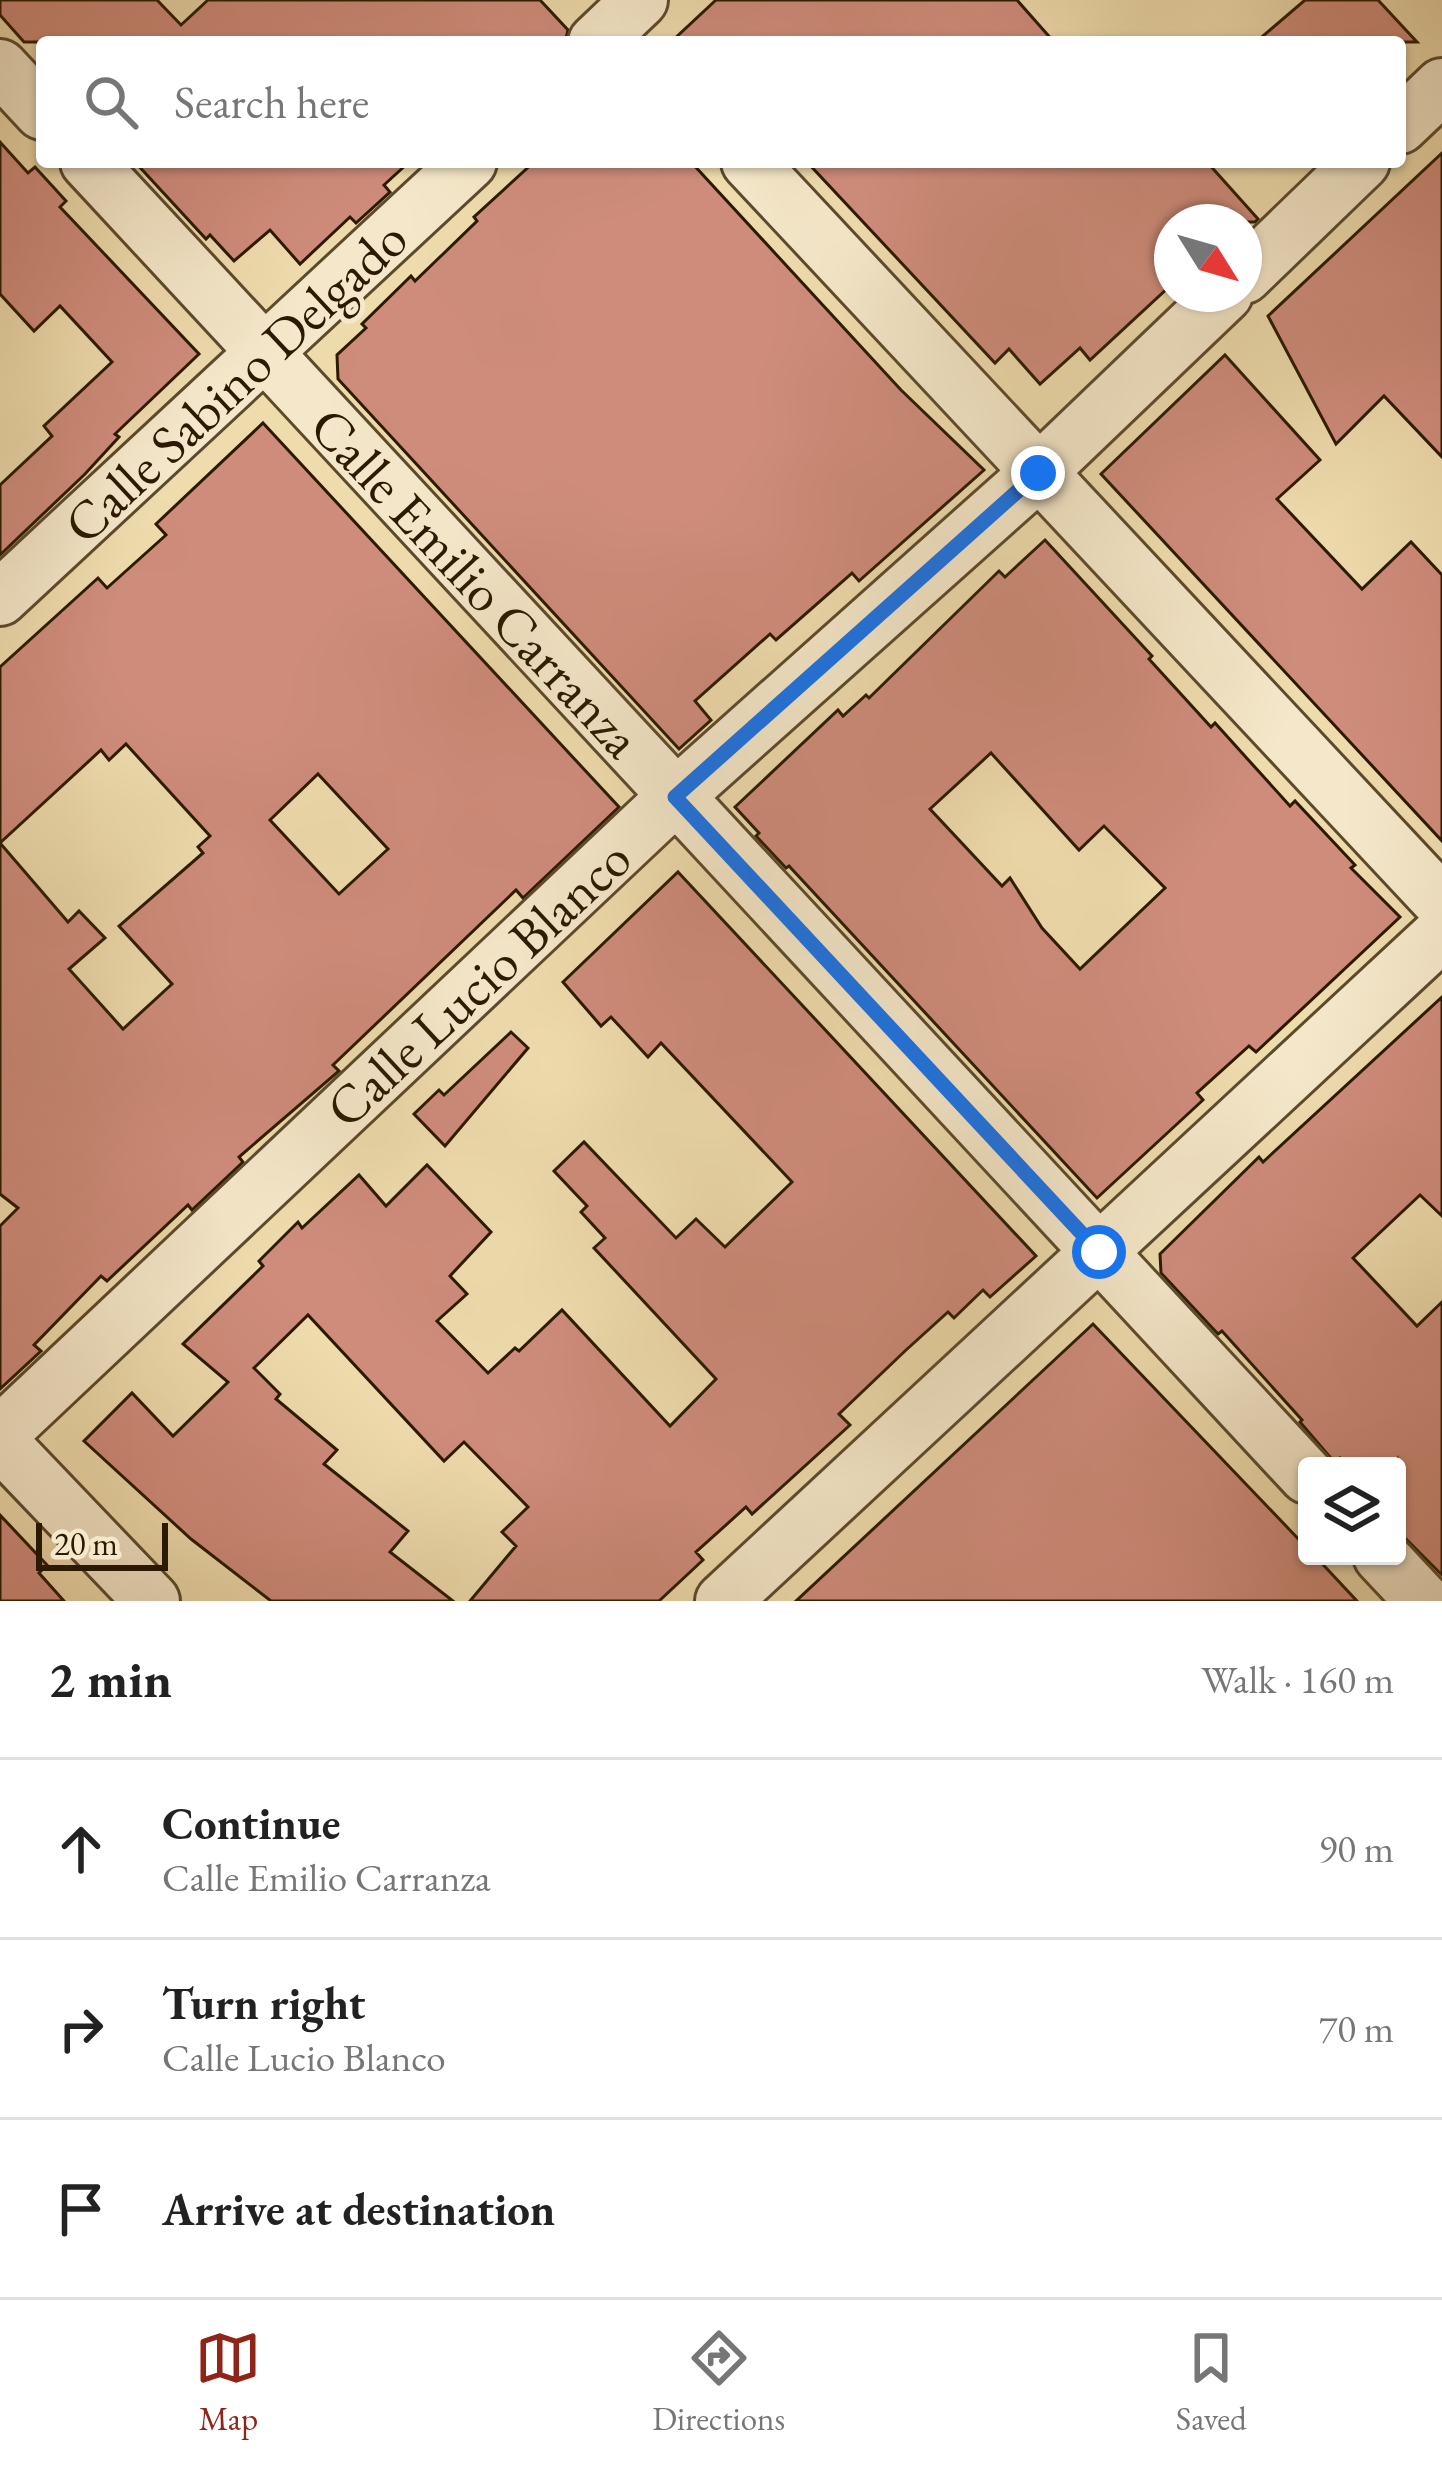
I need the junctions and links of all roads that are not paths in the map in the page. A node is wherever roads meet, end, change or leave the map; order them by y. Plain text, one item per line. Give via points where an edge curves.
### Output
1 (0, 67) edge
2 (1442, 86) edge
3 (36, 106) edge
4 (1406, 120) edge
5 (94, 168) edge
6 (463, 168) edge
7 (755, 168) edge
8 (1357, 168) edge
9 (1262, 259) edge
10 (1206, 312) edge
11 (266, 355) junction
12 (1038, 473) junction
13 (0, 598) edge
14 (675, 797) junction
15 (1442, 903) edge
16 (1442, 933) edge
17 (1099, 1252) junction
18 (0, 1438) edge
19 (1298, 1466) edge
20 (1389, 1565) edge
21 (152, 1601) edge
22 (723, 1601) edge
23 (1423, 1601) edge

1 - 3 street
2 - 4 street
5 - 11 street, Calle Emilio Carranza
6 - 11 street, Calle Sabino Delgado
7 - 12 street
8 - 9 street
10 - 12 street, Calle Lucio Blanco
11 - 13 street, Calle Sabino Delgado
11 - 14 street, Calle Emilio Carranza
12 - 14 street, Calle Lucio Blanco
12 - 15 street
14 - 17 street, Calle Emilio Carranza
14 - 18 street, Calle Lucio Blanco
16 - 17 street
17 - 19 street, Calle Emilio Carranza
17 - 22 street
18 - 21 street
20 - 23 street

